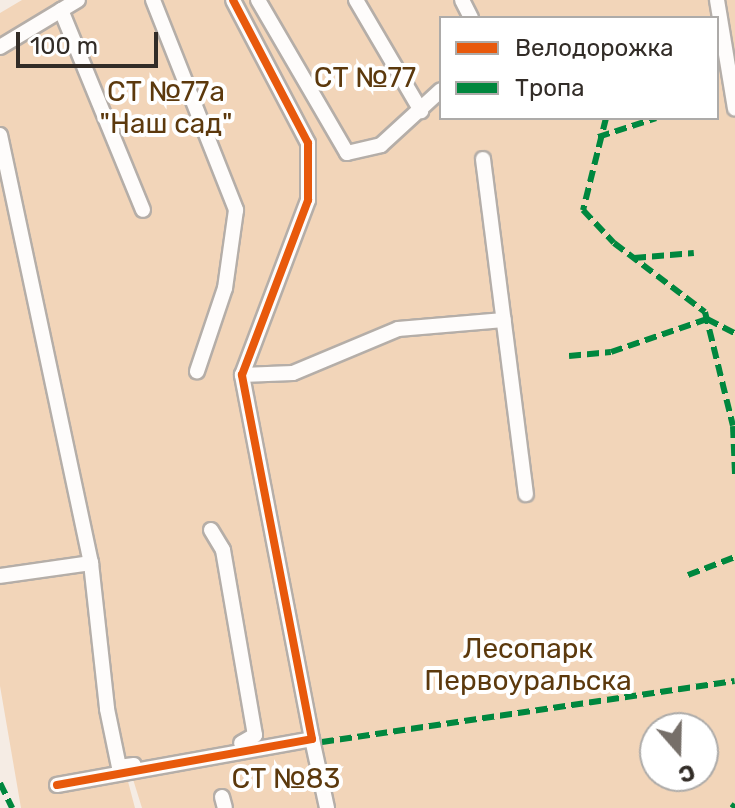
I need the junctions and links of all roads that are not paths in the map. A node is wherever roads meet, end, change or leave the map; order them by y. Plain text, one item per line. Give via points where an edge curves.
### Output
1 (78, 0) edge
2 (153, 0) edge
3 (233, 0) edge
4 (258, 0) edge
5 (356, 0) edge
6 (717, 0) edge
7 (61, 10) junction
8 (0, 47) edge
9 (439, 92) edge
10 (735, 109) edge
11 (421, 111) junction
12 (0, 135) edge
13 (483, 159) dead end
14 (143, 210) dead end
15 (504, 320) junction
16 (197, 371) dead end
17 (242, 375) junction
18 (526, 494) dead end
19 (211, 530) dead end
20 (91, 563) junction
21 (0, 576) edge
22 (312, 739) junction
23 (57, 785) dead end
24 (327, 808) edge

1 - 7 street
2 - 16 street via 236,210 225,288
3 - 17 street via 307,133 308,152 308,200
4 - 11 street via 347,153 381,145
5 - 11 street
6 - 10 street
7 - 8 street
7 - 14 street
9 - 11 street
12 - 20 street
13 - 15 street
15 - 17 street via 398,329 293,373
15 - 18 street
17 - 22 street
19 - 20 street via 223,550 255,740 119,767
20 - 21 street
22 - 23 street
22 - 24 street

